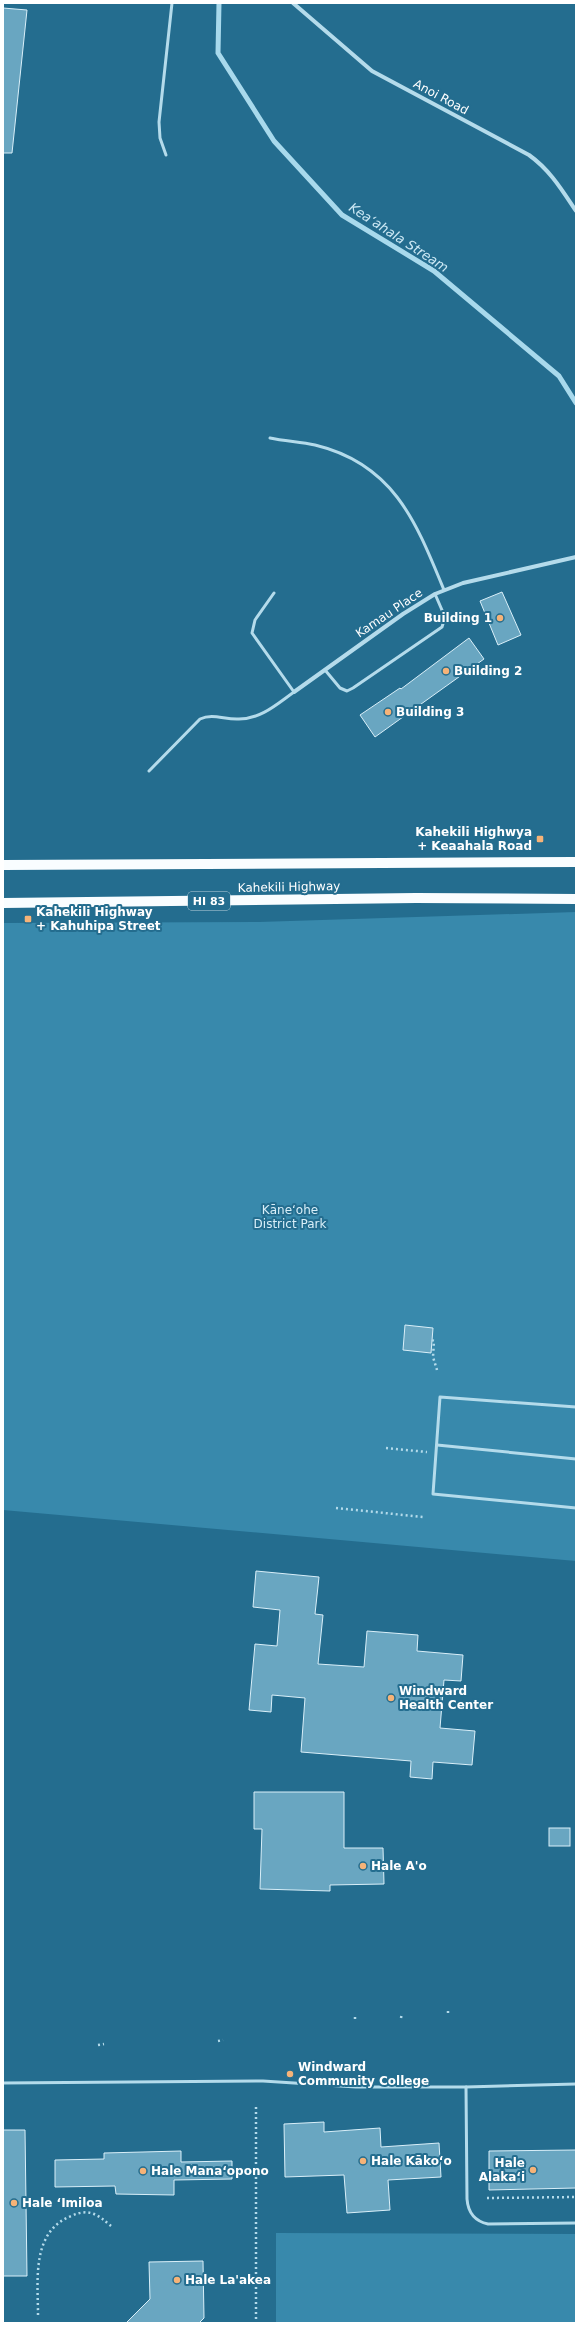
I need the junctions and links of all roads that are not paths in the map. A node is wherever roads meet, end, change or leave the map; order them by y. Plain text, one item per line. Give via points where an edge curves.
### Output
1 (172, 3) edge
2 (293, 3) edge
3 (166, 155) dead end
4 (576, 211) edge
5 (270, 438) dead end
6 (576, 558) edge
7 (444, 590) junction
8 (274, 593) dead end
9 (435, 594) junction
10 (325, 670) junction
11 (294, 692) junction
12 (149, 772) dead end
13 (576, 862) edge
14 (3, 865) edge
15 (576, 899) edge
16 (3, 903) edge
17 (576, 1407) edge
18 (437, 1445) junction
19 (576, 1459) edge
20 (576, 1508) edge
21 (3, 2083) edge
22 (576, 2084) edge
23 (466, 2087) junction
24 (576, 2223) edge

1 - 3 lane via 159,122 160,138
2 - 4 street, Anoi Road via 372,71 535,160 550,173
5 - 7 lane via 331,450 377,476 413,517
6 - 7 street, Kamau Place via 463,583
7 - 9 street, Kamau Place
8 - 11 lane via 255,620 252,633
9 - 10 street, Kamau Place via 413,606
9 - 10 lane via 445,617 442,627 347,691 340,688
10 - 11 street, Kamau Place
11 - 12 lane via 266,712 250,718 211,716 200,719
13 - 14 main road, Kahekili Highway
15 - 16 main road, Kahekili Highway / HI 83 via 416,898
17 - 18 lane via 440,1397
18 - 19 lane
18 - 20 lane via 433,1494
21 - 23 lane via 263,2081 356,2087
22 - 23 lane
23 - 24 lane via 468,2206 473,2216 488,2224

